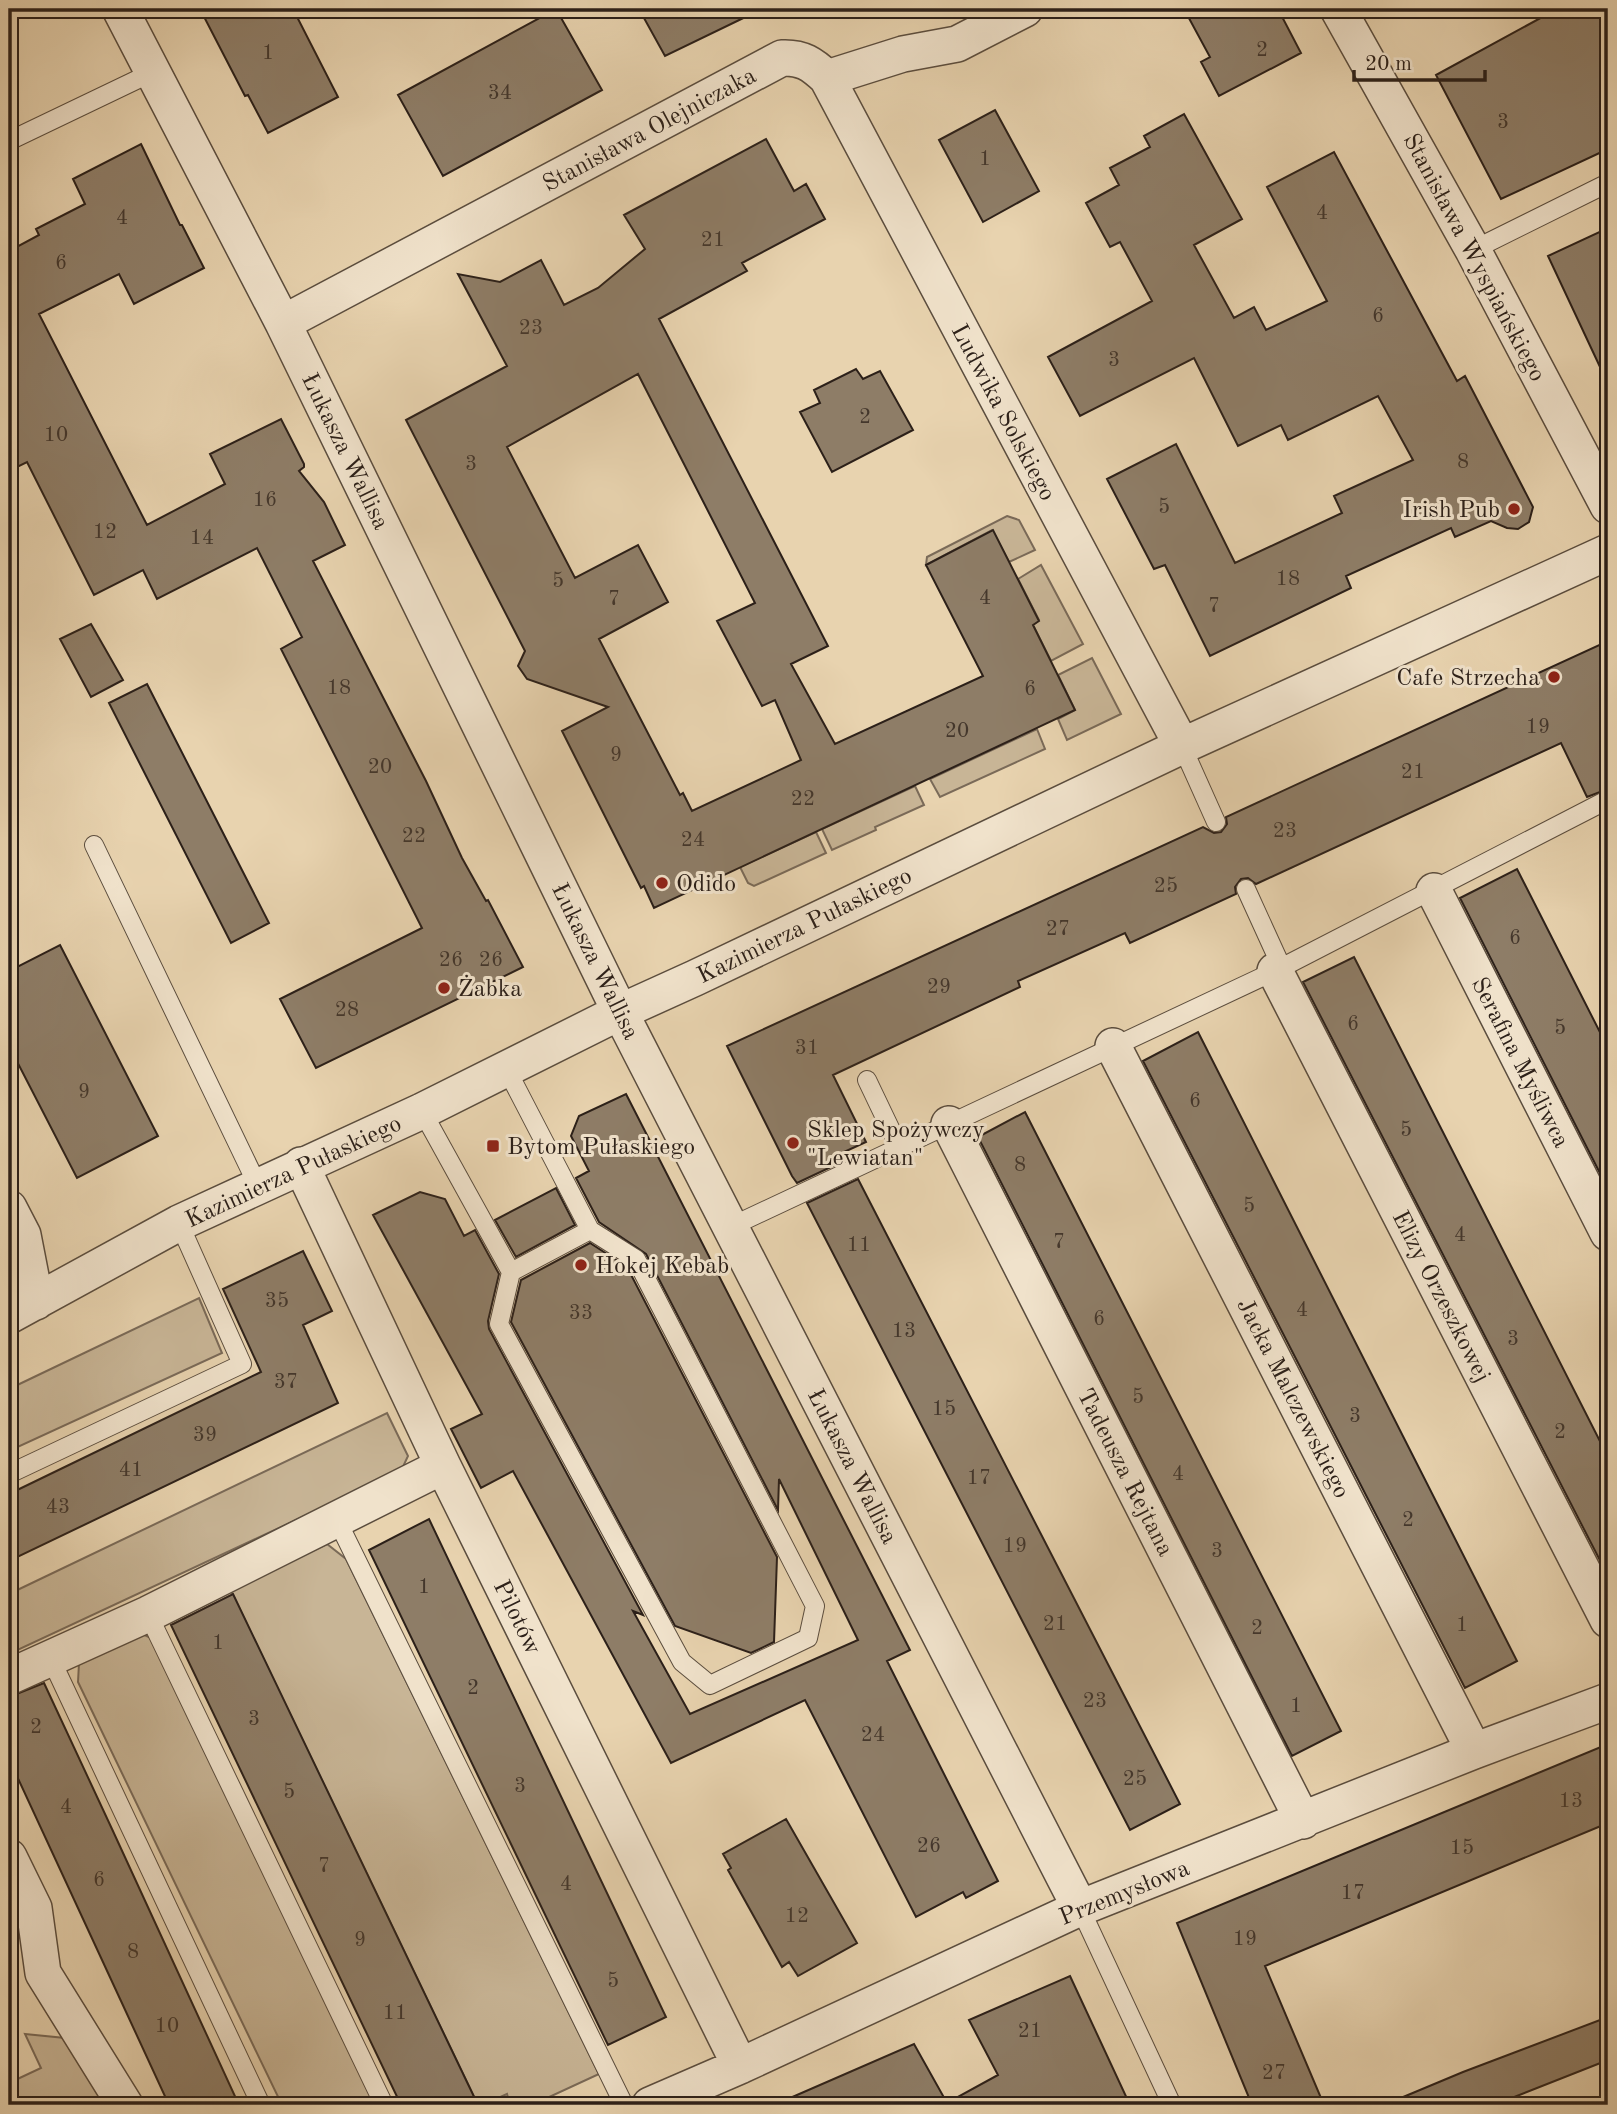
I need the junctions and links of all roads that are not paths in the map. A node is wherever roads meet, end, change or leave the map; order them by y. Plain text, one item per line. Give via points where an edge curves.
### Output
1 (120, 9) edge
2 (1025, 9) edge
3 (1338, 9) edge
4 (153, 72) junction
5 (827, 78) junction
6 (9, 141) edge
7 (1608, 183) edge
8 (1473, 250) junction
9 (283, 323) junction
10 (1608, 506) edge
11 (1608, 552) edge
12 (1182, 746) junction
13 (1606, 800) dead end
14 (1216, 822) dead end
15 (94, 845) dead end
16 (1246, 889) dead end
17 (1434, 891) junction
18 (1279, 970) junction
19 (620, 1012) junction
20 (1113, 1046) junction
21 (506, 1068) junction
22 (867, 1080) dead end
23 (422, 1111) junction
24 (949, 1124) junction
25 (899, 1147) junction
26 (301, 1165) junction
27 (258, 1186) junction
28 (9, 1208) edge
29 (179, 1223) junction
30 (730, 1227) junction
31 (590, 1230) junction
32 (1608, 1233) edge
33 (511, 1272) junction
34 (22, 1309) edge
35 (443, 1466) junction
36 (9, 1474) edge
37 (337, 1520) junction
38 (148, 1614) junction
39 (1608, 1620) edge
40 (50, 1657) junction
41 (9, 1677) edge
42 (1608, 1701) edge
43 (1474, 1751) junction
44 (1303, 1821) junction
45 (9, 1857) edge
46 (1080, 1908) junction
47 (22, 1914) edge
48 (740, 2066) junction
49 (125, 2105) edge
50 (261, 2105) edge
51 (384, 2105) edge
52 (624, 2105) edge
53 (650, 2105) edge
54 (1172, 2105) edge

1 - 4 street, Łukasza Wallisa
2 - 5 street via 957,44 903,54
3 - 8 street, Stanisława Wyspiańskiego
4 - 6 lane
4 - 9 street, Łukasza Wallisa
5 - 9 street, Stanisława Olejniczaka via 811,63 782,58
5 - 12 street, Ludwika Solskiego
7 - 8 lane
8 - 10 street, Stanisława Wyspiańskiego
9 - 19 street, Łukasza Wallisa
11 - 12 street, Kazimierza Pułaskiego
12 - 14 lane
12 - 19 street, Kazimierza Pułaskiego
13 - 17 lane
15 - 27 lane
16 - 18 lane
17 - 18 lane
17 - 32 street, Serafina Myśliwca
18 - 20 lane
18 - 39 street, Elizy Orzeszkowej
19 - 21 street, Kazimierza Pułaskiego
19 - 30 street, Łukasza Wallisa
20 - 24 lane
20 - 43 street, Jacka Malczewskiego
21 - 23 street, Kazimierza Pułaskiego
21 - 31 lane
22 - 25 lane
23 - 26 street, Kazimierza Pułaskiego
23 - 33 lane
24 - 25 lane
24 - 44 street, Tadeusza Rejtana
25 - 30 lane
26 - 27 street, Kazimierza Pułaskiego
26 - 35 street, Pilotów
27 - 29 street, Kazimierza Pułaskiego
28 - 34 street via 23,1235
29 - 34 street, Kazimierza Pułaskiego
29 - 36 lane via 242,1364
30 - 46 street, Łukasza Wallisa
31 - 33 lane
31 - 33 lane via 636,1259 815,1606 808,1638 710,1685 682,1662 499,1324
35 - 37 street
35 - 48 street, Pilotów
37 - 38 street
37 - 52 lane
38 - 40 street
38 - 51 lane
40 - 41 street
40 - 50 lane
42 - 43 street, Przemysłowa
43 - 44 street, Przemysłowa
44 - 46 street, Przemysłowa
45 - 47 street
46 - 48 street, Przemysłowa
46 - 54 lane
47 - 49 street via 43,1973
48 - 53 street, Przemysłowa

